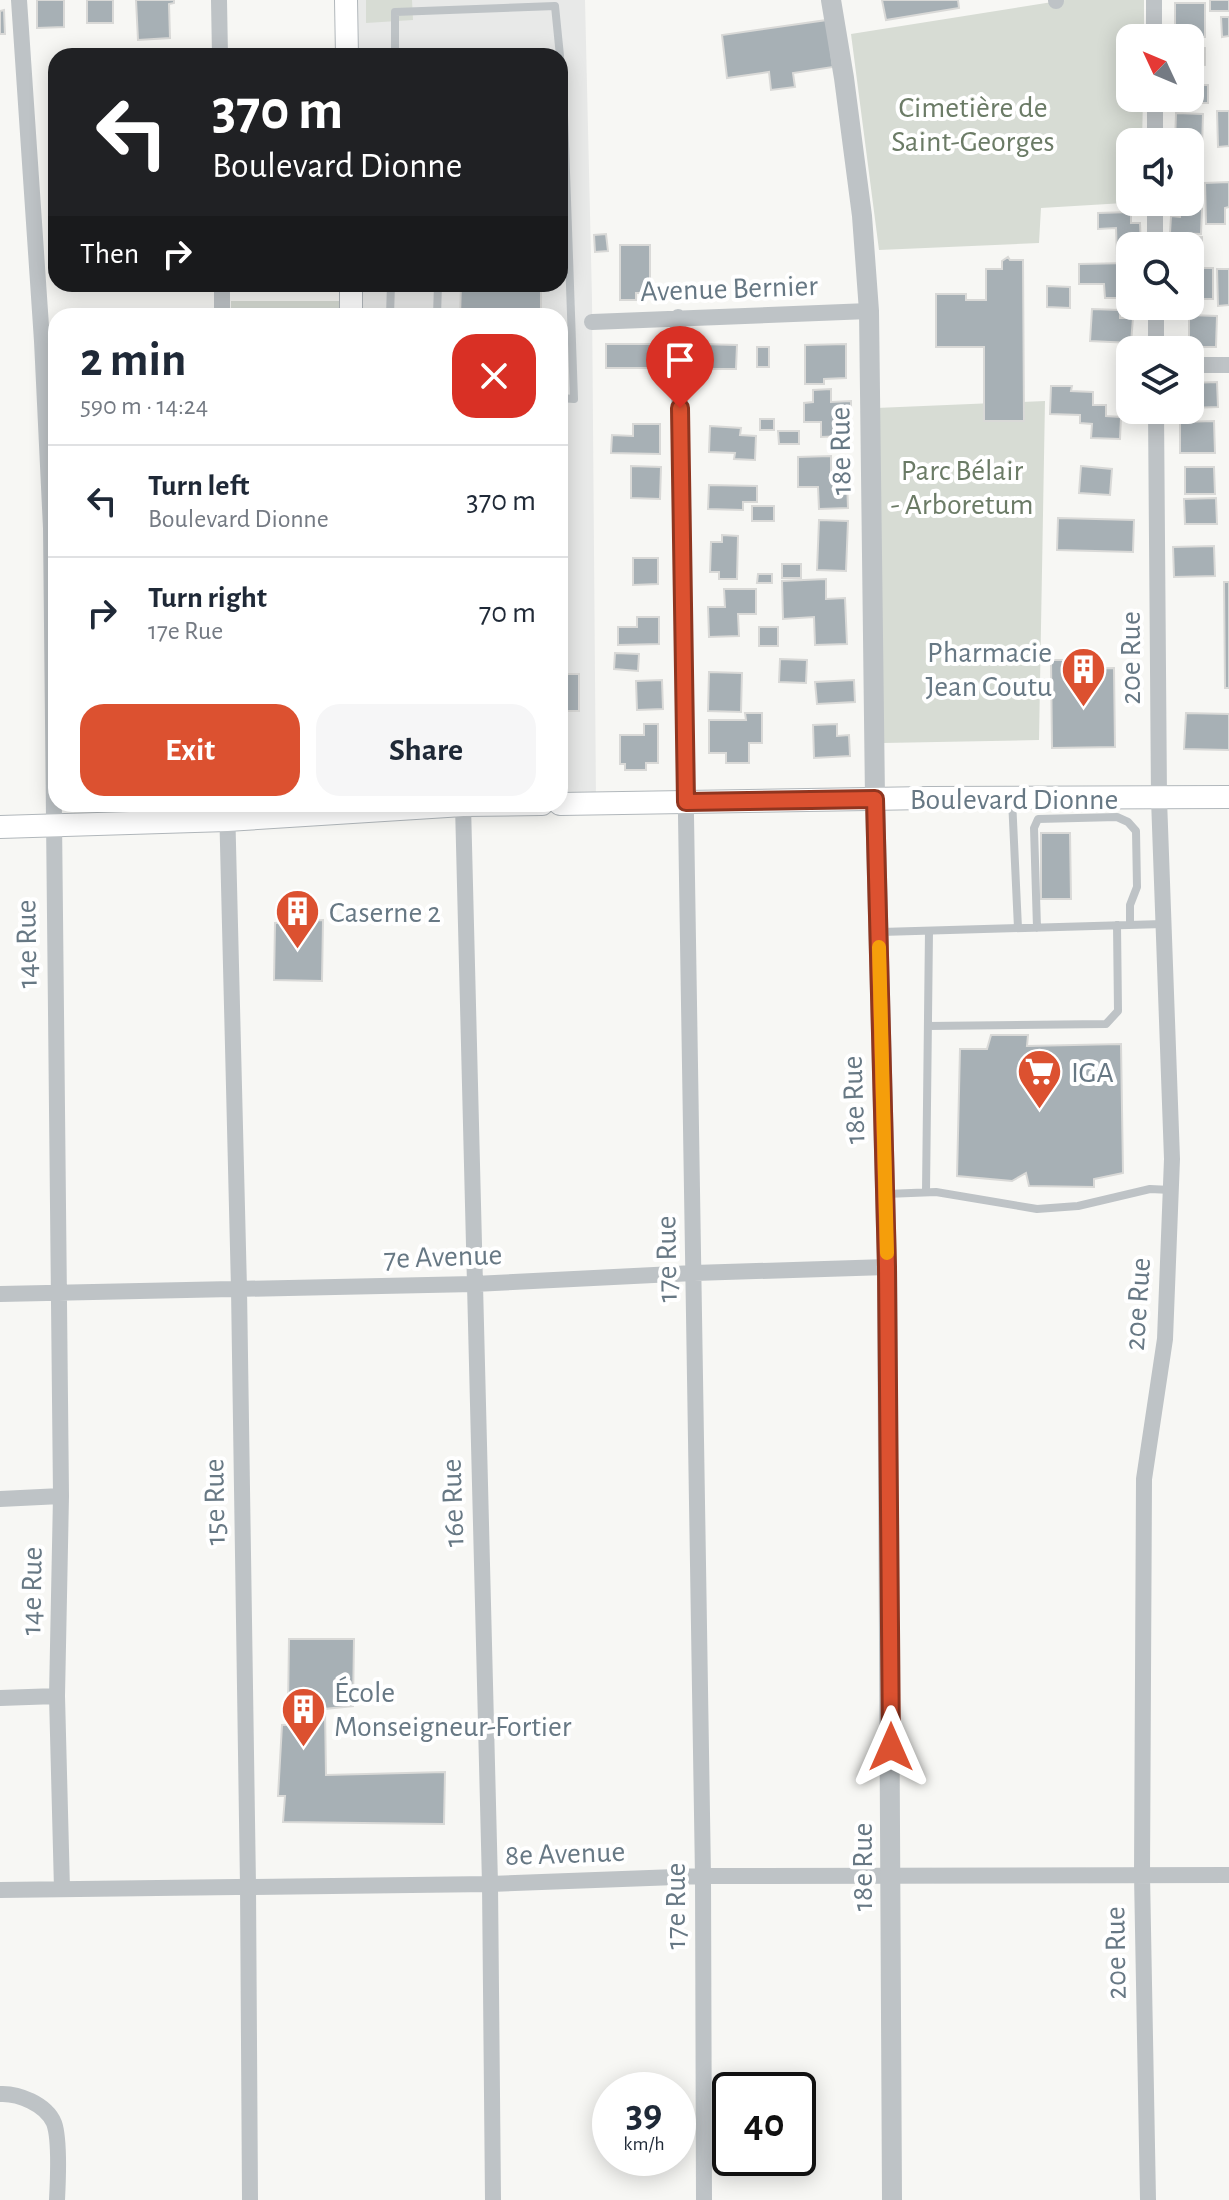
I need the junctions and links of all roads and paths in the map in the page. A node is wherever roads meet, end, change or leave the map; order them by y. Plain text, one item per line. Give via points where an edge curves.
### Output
1 (19, 0) edge
2 (219, 0) edge
3 (346, 0) edge
4 (831, 0) edge
5 (1154, 0) edge
6 (1154, 24) edge
7 (220, 48) edge
8 (347, 48) edge
9 (395, 48) edge
10 (559, 48) edge
11 (568, 255) edge
12 (869, 311) junction
13 (678, 317) junction
14 (592, 322) dead end
15 (1204, 365) edge
16 (1229, 365) edge
17 (568, 399) edge
18 (1156, 424) edge
19 (48, 466) edge
20 (1229, 797) edge
21 (1012, 798) junction
22 (875, 799) junction
23 (1159, 799) junction
24 (686, 802) junction
25 (568, 804) edge
26 (53, 812) edge
27 (227, 812) edge
28 (463, 812) edge
29 (53, 825) junction
30 (0, 827) edge
31 (1164, 924) junction
32 (1117, 925) junction
33 (1130, 925) junction
34 (1018, 928) junction
35 (1037, 928) junction
36 (929, 931) junction
37 (878, 933) junction
38 (928, 1026) junction
39 (1171, 1190) junction
40 (926, 1192) junction
41 (885, 1194) junction
42 (887, 1267) junction
43 (694, 1273) junction
44 (474, 1284) junction
45 (239, 1289) junction
46 (58, 1293) junction
47 (0, 1294) edge
48 (61, 1496) junction
49 (0, 1499) edge
50 (57, 1696) junction
51 (0, 1698) edge
52 (892, 1875) junction
53 (1142, 1875) junction
54 (1229, 1875) edge
55 (703, 1876) junction
56 (490, 1884) junction
57 (248, 1886) junction
58 (62, 1889) junction
59 (0, 1890) edge
60 (0, 2094) edge
61 (57, 2200) edge
62 (250, 2200) edge
63 (493, 2200) edge
64 (704, 2200) edge
65 (892, 2200) edge
66 (1148, 2200) edge

1 - 19 street, 14e Rue
2 - 7 street
3 - 8 main road
4 - 12 street, 18e Rue via 860,201
5 - 6 street
9 - 10 lane via 395,12 555,6
11 - 17 lane via 574,399
12 - 13 street, Avenue Bernier
12 - 22 street, 18e Rue
13 - 14 street, Avenue Bernier
13 - 24 street, 17e Rue
15 - 16 street
18 - 23 street, 20e Rue
20 - 23 main road, Boulevard Dionne
21 - 22 main road, Boulevard Dionne
21 - 23 main road, Boulevard Dionne
21 - 34 lane
22 - 24 main road, Boulevard Dionne
22 - 37 street, 18e Rue
23 - 31 street, 20e Rue
24 - 25 main road, Boulevard Dionne
24 - 43 street, 17e Rue
26 - 29 street, 14e Rue
27 - 29 main road
27 - 45 street, 15e Rue
28 - 44 street, 16e Rue
29 - 30 main road
29 - 46 street, 14e Rue
31 - 33 lane
31 - 39 street, 20e Rue
32 - 33 lane
32 - 35 lane
32 - 38 lane via 1118,1011 1106,1024
33 - 35 lane via 1137,887 1136,831 1117,817 1038,819
34 - 35 lane
34 - 36 lane
36 - 37 lane
36 - 38 lane
37 - 41 street, 18e Rue
38 - 40 lane
39 - 40 lane via 1037,1209
39 - 53 street, 20e Rue via 1165,1339 1144,1479
40 - 41 lane
41 - 42 street, 18e Rue
42 - 43 street, 7e Avenue
42 - 52 street, 18e Rue
43 - 44 street, 7e Avenue
43 - 55 street, 17e Rue
44 - 45 street, 7e Avenue
44 - 56 street, 16e Rue
45 - 46 street, 7e Avenue
45 - 57 street, 15e Rue
46 - 47 street, 7e Avenue
46 - 48 street, 14e Rue
48 - 49 street
48 - 50 street, 14e Rue
50 - 51 street
50 - 58 street, 14e Rue
52 - 53 street, 8e Avenue
52 - 55 street, 8e Avenue
52 - 65 street, 18e Rue
53 - 54 street, 8e Avenue
53 - 66 street, 20e Rue
55 - 56 street, 8e Avenue
55 - 64 street, 17e Rue
56 - 57 street, 8e Avenue
56 - 63 street, 16e Rue
57 - 58 street, 8e Avenue
57 - 62 street, 15e Rue
58 - 59 street, 8e Avenue
60 - 61 street via 17,2093 54,2123

